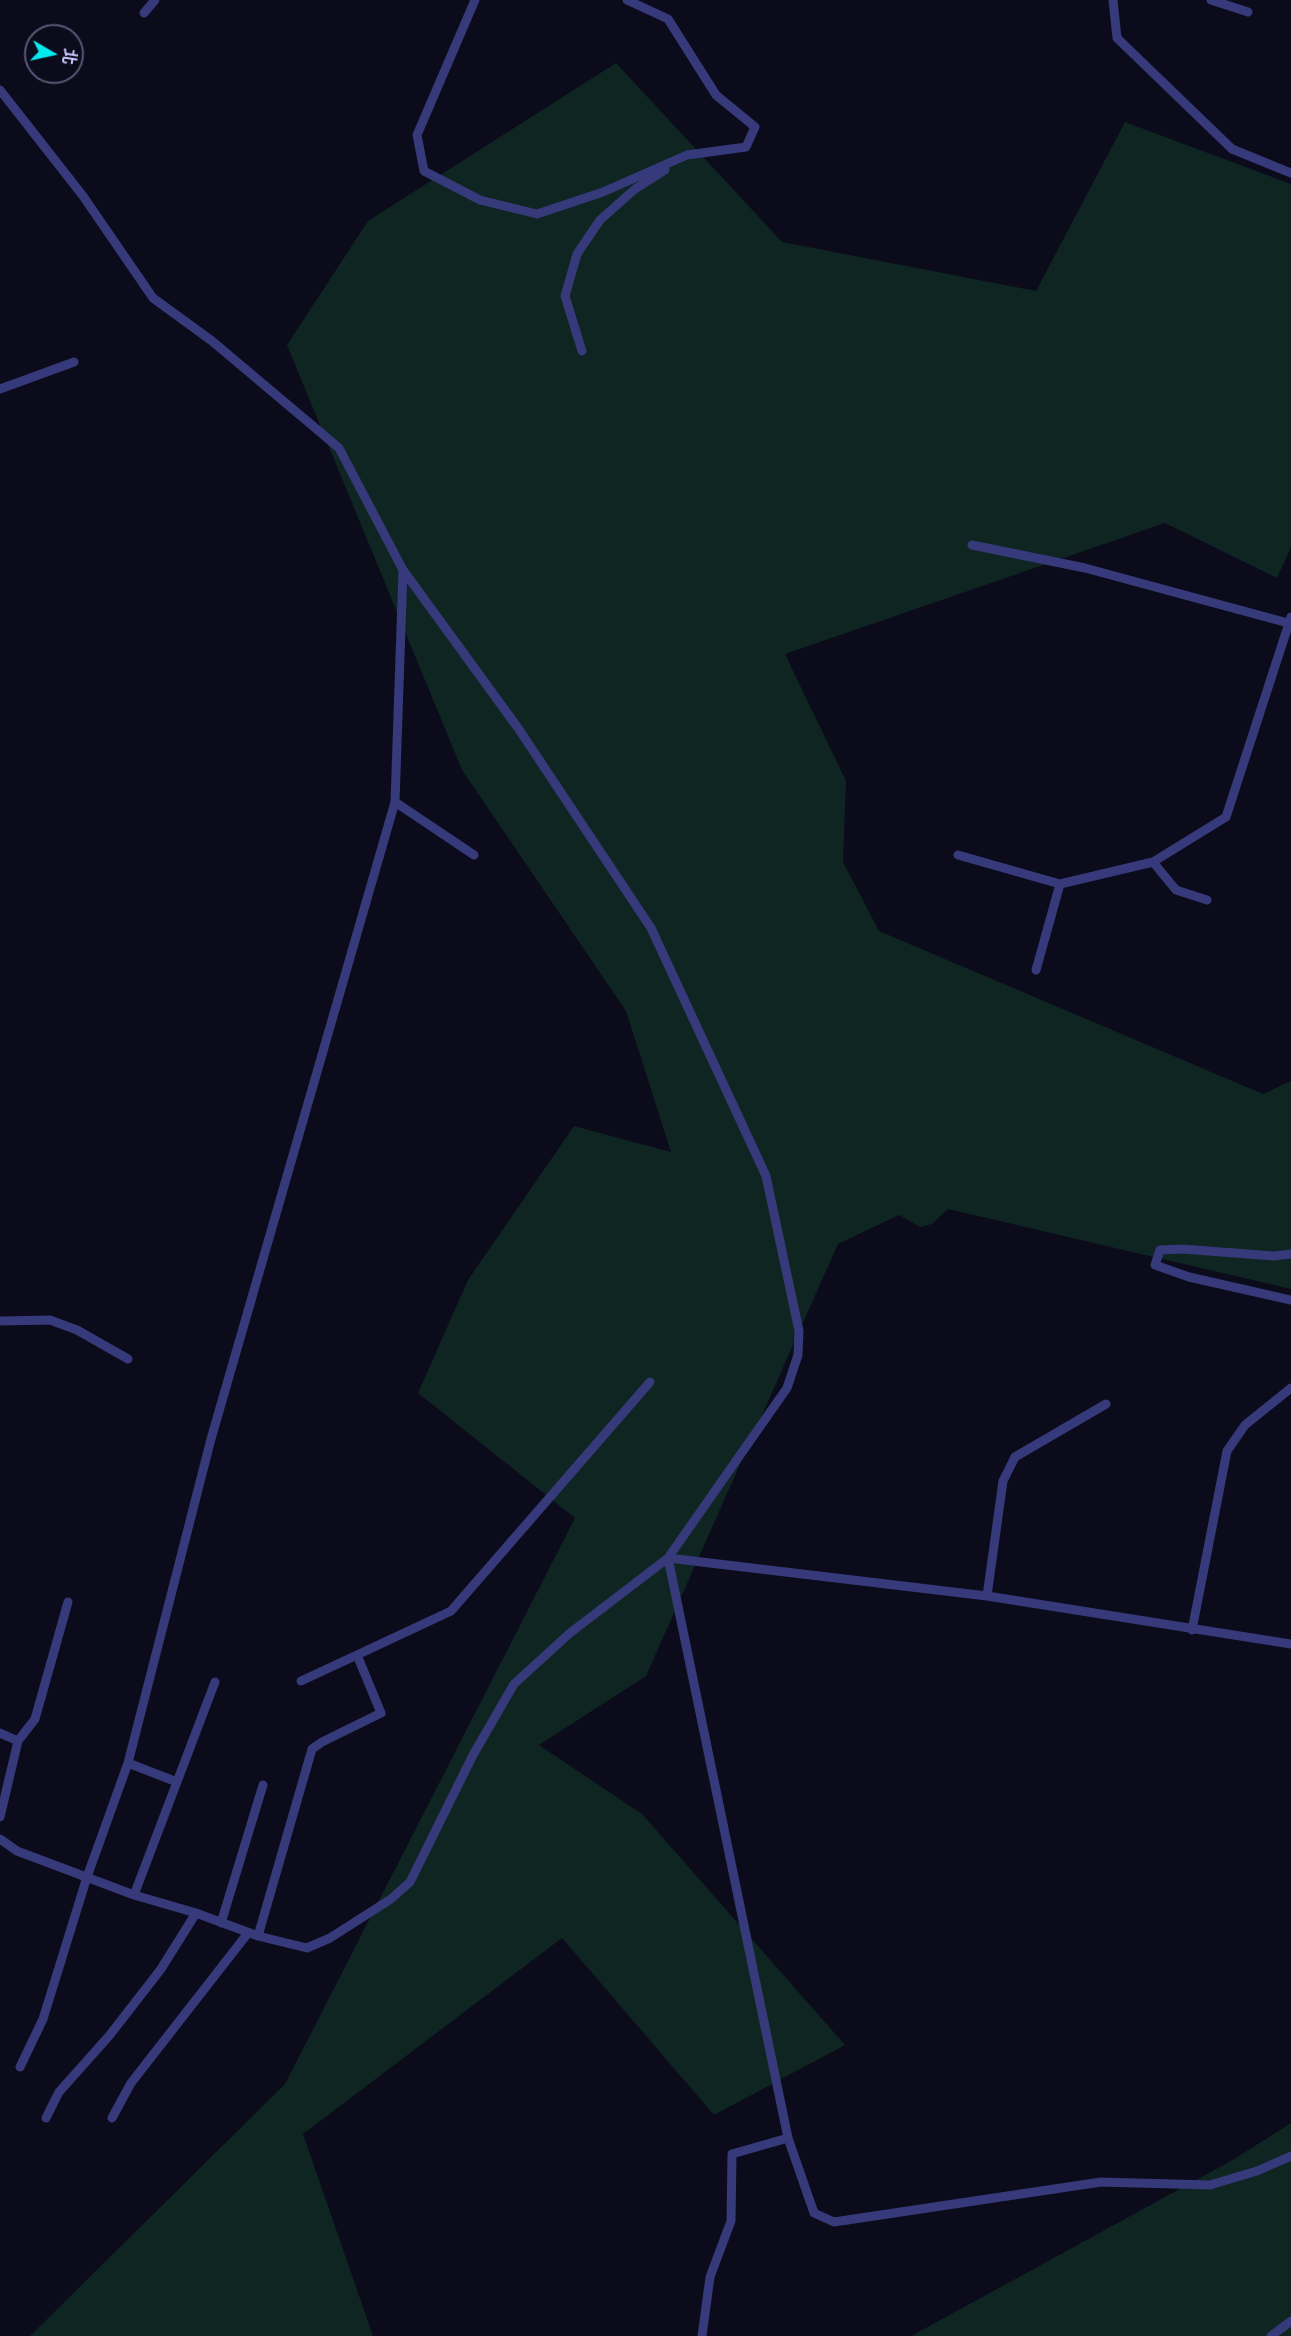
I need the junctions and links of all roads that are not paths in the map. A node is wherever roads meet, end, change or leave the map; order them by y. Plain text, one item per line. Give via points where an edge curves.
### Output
1 (155, 0) edge
2 (475, 0) edge
3 (627, 0) edge
4 (1113, 0) edge
5 (1210, 0) edge
6 (1248, 12) dead end
7 (144, 13) dead end
8 (0, 90) edge
9 (687, 155) junction
10 (1291, 173) edge
11 (582, 351) dead end
12 (74, 362) dead end
13 (0, 390) edge
14 (972, 545) dead end
15 (403, 570) junction
16 (1289, 620) edge
17 (395, 801) junction
18 (474, 855) dead end
19 (958, 855) dead end
20 (1153, 862) junction
21 (1060, 884) junction
22 (1207, 900) dead end
23 (1036, 970) dead end
24 (1291, 1254) edge
25 (1291, 1300) edge
26 (0, 1321) edge
27 (128, 1359) dead end
28 (650, 1382) dead end
29 (1291, 1388) edge
30 (1106, 1404) dead end
31 (668, 1558) junction
32 (987, 1596) junction
33 (68, 1602) dead end
34 (1192, 1630) junction
35 (1291, 1644) edge
36 (357, 1654) junction
37 (301, 1681) dead end
38 (214, 1682) dead end
39 (0, 1733) edge
40 (18, 1741) junction
41 (128, 1763) junction
42 (177, 1782) junction
43 (263, 1785) dead end
44 (0, 1817) edge
45 (0, 1839) edge
46 (87, 1877) junction
47 (134, 1895) junction
48 (196, 1913) junction
49 (221, 1923) junction
50 (248, 1933) junction
51 (258, 1936) junction
52 (20, 2067) dead end
53 (46, 2118) dead end
54 (112, 2118) dead end
55 (788, 2138) junction
56 (1291, 2156) edge
57 (1291, 2321) edge
58 (702, 2336) edge
59 (1271, 2336) edge

1 - 7 lane
2 - 9 lane via 417,135 424,171 480,200 537,214 603,192
3 - 9 lane via 668,19 716,95 755,128 746,147
4 - 10 lane via 1117,38 1232,149
5 - 6 lane
8 - 15 lane via 83,196 153,298 212,341 339,448
9 - 11 lane via 635,189 600,220 577,254 565,296
12 - 13 lane
14 - 16 lane via 1085,568
15 - 17 lane
15 - 31 lane via 505,709 651,928 766,1176 799,1331 798,1355 787,1388
16 - 20 lane via 1226,817
17 - 18 lane
17 - 41 lane via 211,1438
19 - 21 lane
20 - 21 lane
20 - 22 lane via 1176,890
21 - 23 lane
24 - 25 lane via 1172,1249 1160,1250 1155,1265 1189,1277
26 - 27 lane via 50,1320 78,1330
28 - 36 lane via 451,1611
29 - 34 lane via 1245,1425 1227,1451
30 - 32 lane via 1015,1457 1003,1481
31 - 32 lane
31 - 51 lane via 570,1633 514,1683 410,1882 391,1899 307,1948
31 - 55 lane
32 - 34 lane
33 - 40 lane via 35,1719
34 - 35 lane
36 - 37 lane
36 - 51 lane via 381,1713 312,1749
38 - 42 lane
39 - 40 lane
40 - 44 lane
41 - 42 lane
41 - 46 lane
42 - 47 lane
43 - 49 lane
45 - 46 lane via 17,1851
46 - 47 lane
46 - 52 lane via 43,2019
47 - 48 lane
48 - 49 lane
48 - 53 lane via 161,1969 59,2092
49 - 50 lane
50 - 51 lane
50 - 54 lane via 131,2083
55 - 56 lane via 814,2213 834,2222 1101,2182 1210,2185
55 - 58 lane via 732,2154 731,2221 710,2277
57 - 59 lane

